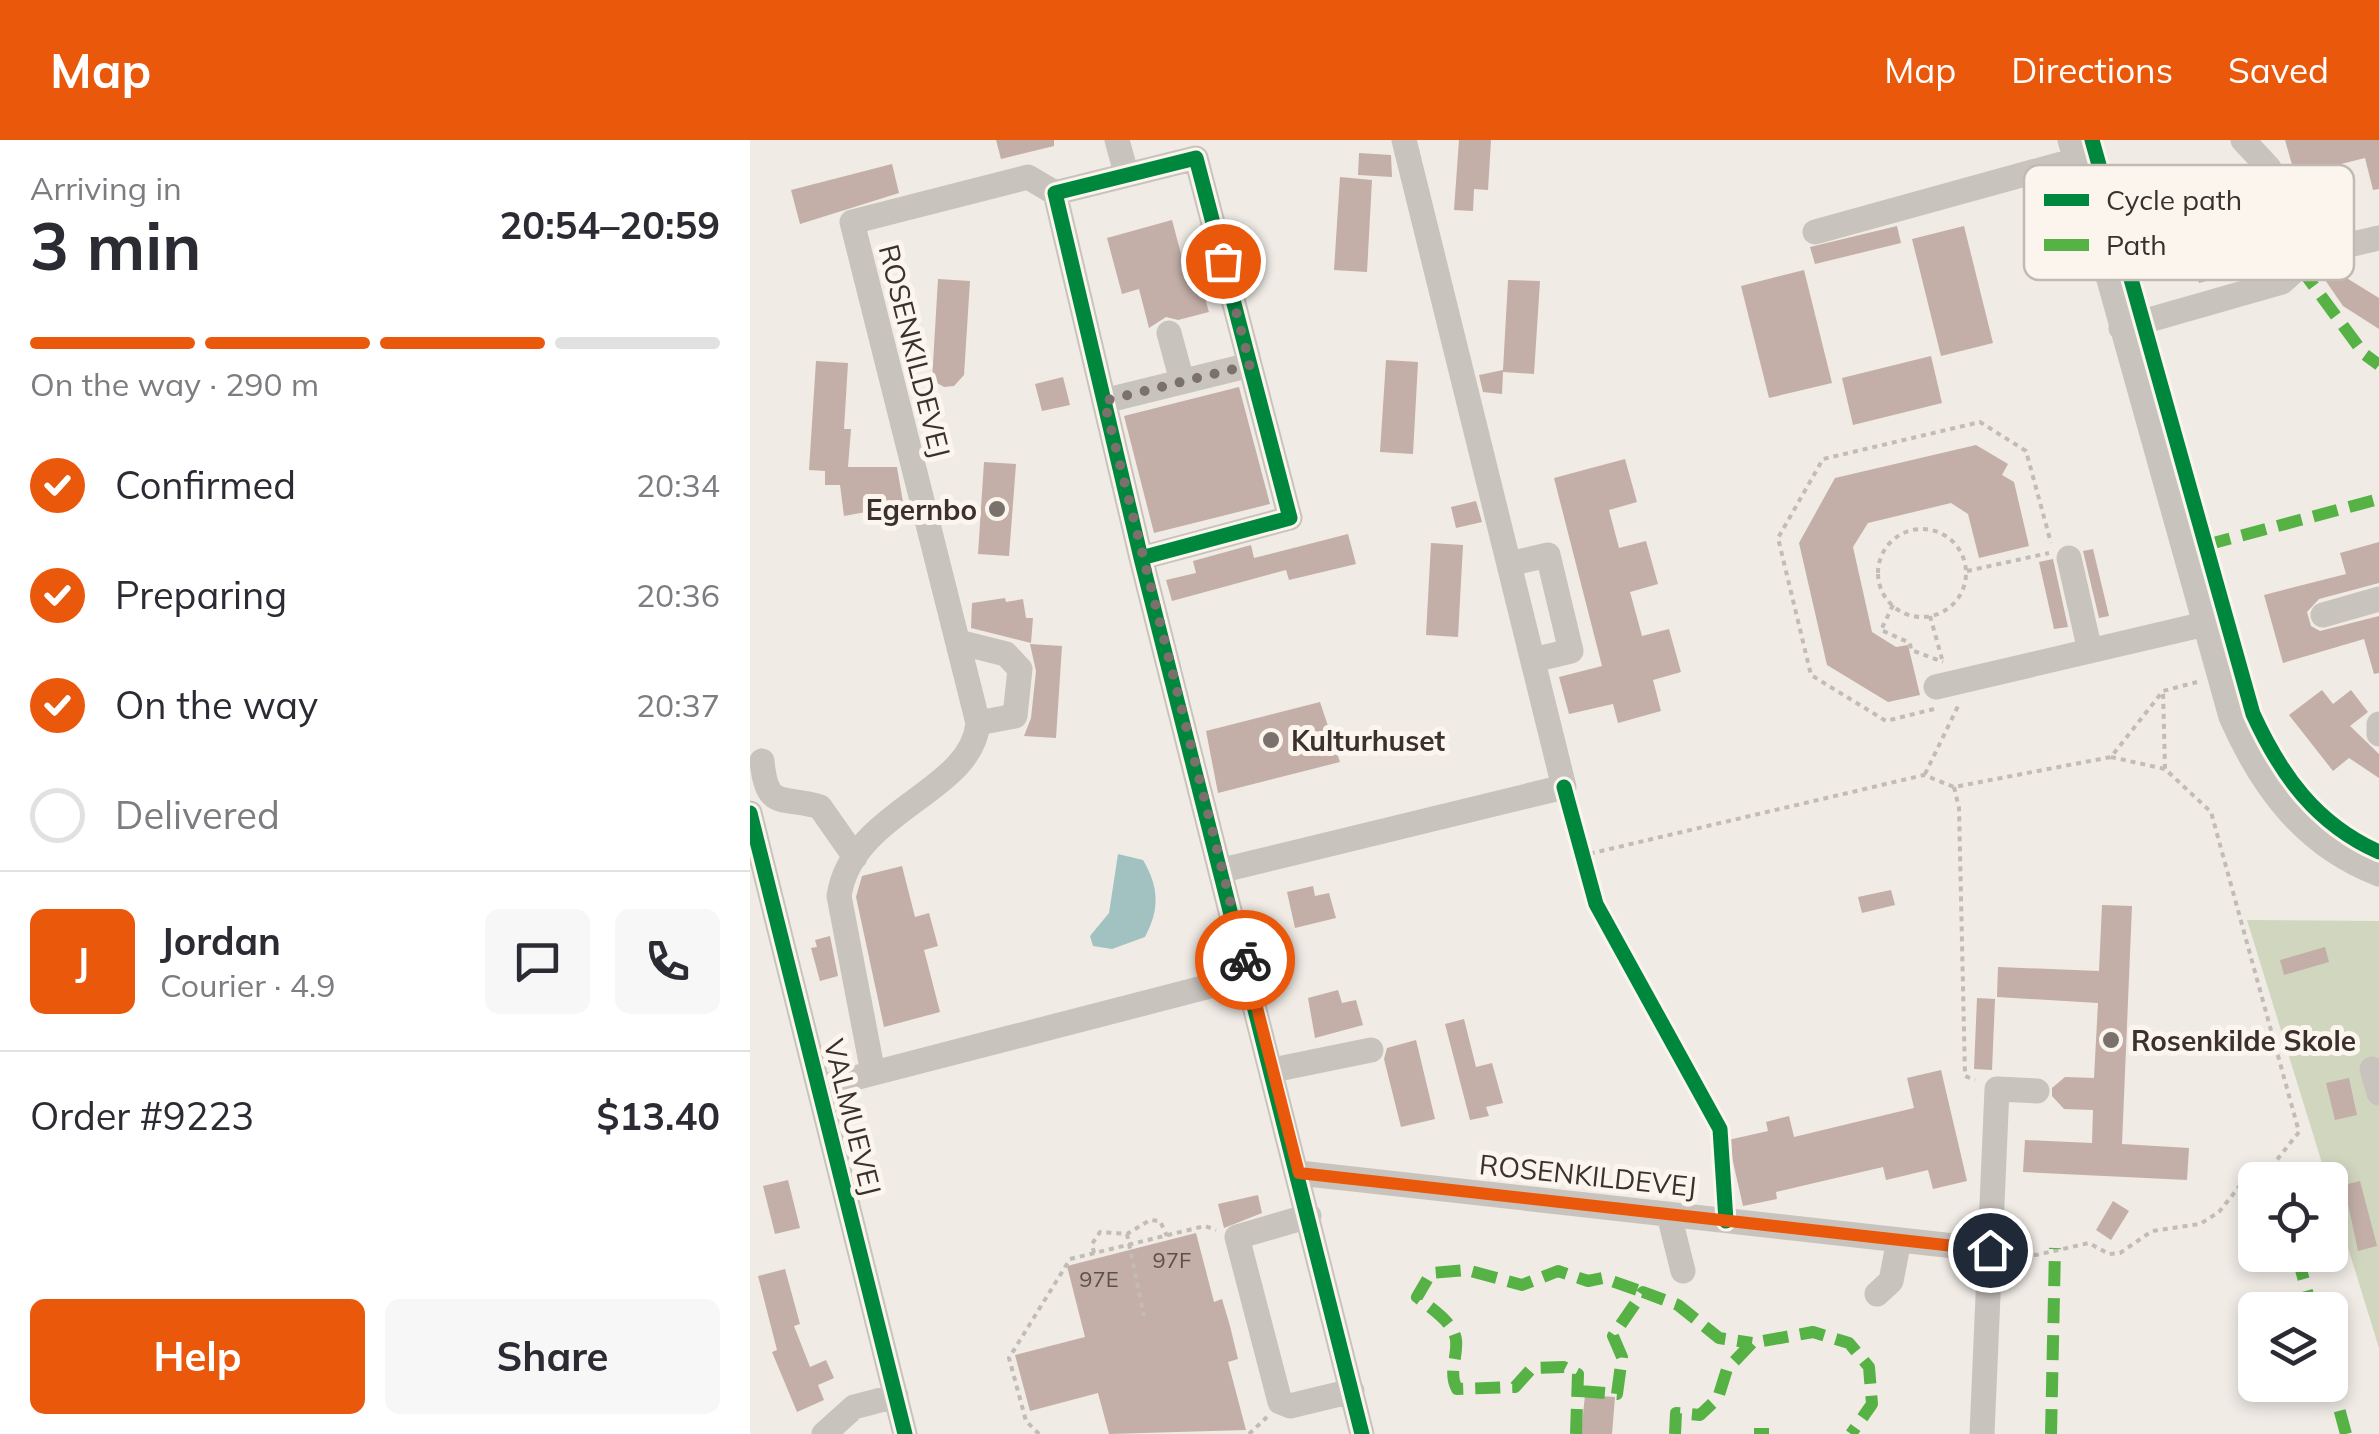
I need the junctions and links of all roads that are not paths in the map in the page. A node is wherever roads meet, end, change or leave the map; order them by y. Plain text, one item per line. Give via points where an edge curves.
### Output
1 (1117, 140) edge
2 (1404, 140) edge
3 (2244, 140) edge
4 (1200, 149) edge
5 (2073, 150) edge
6 (2026, 165) edge
7 (2266, 165) edge
8 (2024, 166) edge
9 (1126, 174) junction
10 (1055, 193) junction
11 (1815, 232) dead end
12 (2379, 238) edge
13 (2354, 244) edge
14 (2109, 280) edge
15 (2284, 280) edge
16 (2122, 328) junction
17 (1170, 333) dead end
18 (1250, 365) junction
19 (1182, 382) junction
20 (1104, 401) junction
21 (2061, 555) road end
22 (1141, 558) junction
23 (1509, 564) junction
24 (2379, 600) edge
25 (2323, 615) dead end
26 (2205, 624) junction
27 (958, 642) junction
28 (2090, 651) junction
29 (1533, 660) junction
30 (1949, 684) road end
31 (978, 723) junction
32 (2379, 724) edge
33 (2379, 734) edge
34 (762, 762) dead end
35 (750, 812) edge
36 (855, 857) junction
37 (1223, 870) junction
38 (757, 871) edge
39 (2379, 874) edge
40 (1249, 976) junction
41 (1371, 1050) dead end
42 (1272, 1070) junction
43 (873, 1073) junction
44 (820, 1087) junction
45 (2037, 1092) dead end
46 (1299, 1173) junction
47 (1669, 1215) junction
48 (1309, 1216) junction
49 (1900, 1240) junction
50 (1990, 1250) junction
51 (1683, 1272) dead end
52 (1877, 1294) dead end
53 (1352, 1391) junction
54 (896, 1396) junction
55 (824, 1434) edge
56 (905, 1434) edge
57 (1362, 1434) edge
58 (1982, 1434) edge

1 - 9 street
2 - 23 street
3 - 7 street
4 - 9 street, ROSENKILDEVEJ
4 - 18 street, ROSENKILDEVEJ
5 - 6 street
8 - 11 street
9 - 10 street, ROSENKILDEVEJ
10 - 20 street
10 - 27 street, ROSENKILDEVEJ via 1028,177 852,222 859,276
12 - 13 street
14 - 16 street
15 - 16 street
16 - 26 street
17 - 19 street
18 - 19 street
18 - 22 street, ROSENKILDEVEJ via 1290,518
19 - 20 street
20 - 22 street
21 - 28 street
22 - 37 street
23 - 29 street
23 - 29 street via 1548,555 1571,651
24 - 25 street
26 - 28 street
26 - 39 street via 2244,746 2276,798 2312,837
27 - 31 street, ROSENKILDEVEJ
27 - 31 street via 1006,654 1020,669 1015,716
28 - 30 street
29 - 37 street via 1564,787
31 - 36 street via 977,742 965,762 911,800
32 - 33 street
34 - 36 street via 764,785 776,800 820,807
35 - 38 street, VALMUEVEJ
36 - 43 street via 842,874 839,896
37 - 40 street
38 - 44 street, VALMUEVEJ
40 - 42 street
40 - 43 street
41 - 42 street
42 - 46 street
43 - 44 street
44 - 54 street, VALMUEVEJ
45 - 50 street via 1997,1089
46 - 47 street, ROSENKILDEVEJ
46 - 48 street
47 - 49 street, ROSENKILDEVEJ
47 - 51 street
48 - 53 street
48 - 53 street via 1236,1237 1280,1402 1290,1406
49 - 50 street, ROSENKILDEVEJ
49 - 52 street via 1891,1281
50 - 58 street
53 - 57 street
54 - 55 street via 854,1407
54 - 56 street, VALMUEVEJ

